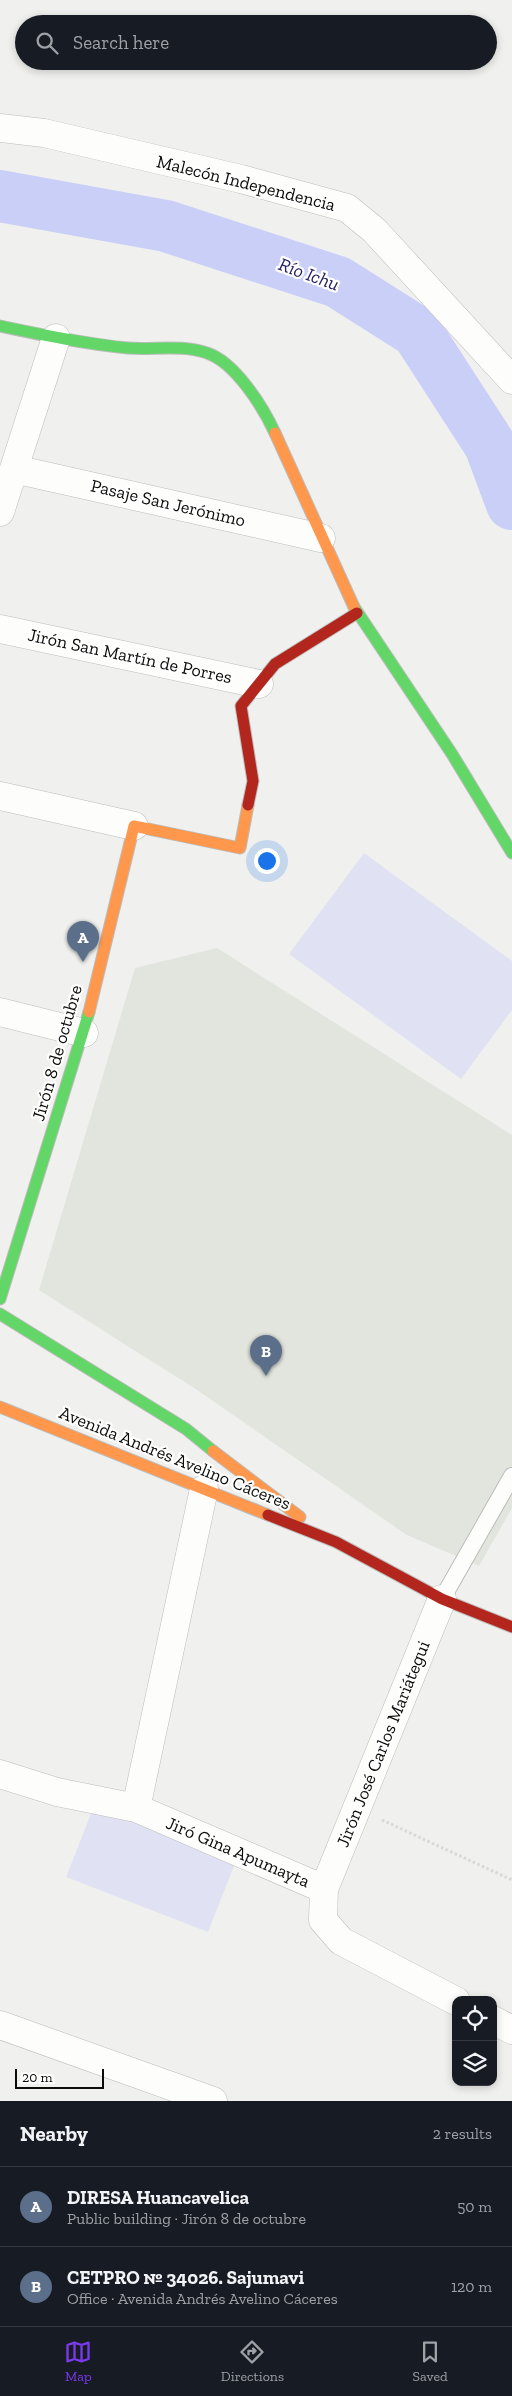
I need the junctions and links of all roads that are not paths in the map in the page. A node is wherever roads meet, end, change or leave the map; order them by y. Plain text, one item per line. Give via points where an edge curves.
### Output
1 (0, 128) edge
2 (0, 326) edge
3 (56, 338) junction
4 (512, 380) edge
5 (14, 469) junction
6 (0, 512) edge
7 (322, 538) junction
8 (357, 613) junction
9 (0, 628) edge
10 (259, 684) junction
11 (0, 796) edge
12 (134, 826) junction
13 (512, 853) edge
14 (0, 1012) edge
15 (84, 1033) junction
16 (0, 1299) edge
17 (0, 1314) edge
18 (0, 1407) edge
19 (512, 1476) edge
20 (204, 1489) junction
21 (336, 1542) junction
22 (442, 1599) junction
23 (512, 1627) edge
24 (0, 1774) edge
25 (136, 1808) junction
26 (324, 1889) junction
27 (452, 1999) edge
28 (497, 2022) edge
29 (0, 2025) edge
30 (512, 2030) edge
31 (213, 2101) edge

1 - 4 street, Malecón Independencia via 53,135 241,179 347,208 374,230
2 - 3 main road
3 - 5 street
3 - 7 main road via 129,348 177,348 208,353 232,368 269,420
5 - 6 street
5 - 7 street, Pasaje San Jerónimo
7 - 8 main road
8 - 10 main road via 275,664
8 - 13 main road via 452,754
9 - 10 street, Jirón San Martín de Porres
10 - 12 main road via 241,706 253,781 240,848
11 - 12 street
12 - 15 main road, Jirón 8 de octubre
14 - 15 street
15 - 16 main road, Jirón 8 de octubre
17 - 21 main road, Avenida Andrés Avelino Cáceres via 186,1429 250,1481
18 - 20 main road, Avenida Andrés Avelino Cáceres
19 - 22 lane
20 - 21 main road, Avenida Andrés Avelino Cáceres
20 - 25 street
21 - 22 main road, Avenida Andrés Avelino Cáceres
22 - 23 main road, Avenida Andrés Avelino Cáceres
22 - 26 street, Jirón José Carlos Mariátegui
24 - 25 street, Jiró Gina Apumayta via 57,1792
25 - 26 street, Jiró Gina Apumayta
26 - 27 street, Jiró Gina Apumayta via 323,1920 341,1941
28 - 30 street
29 - 31 street

